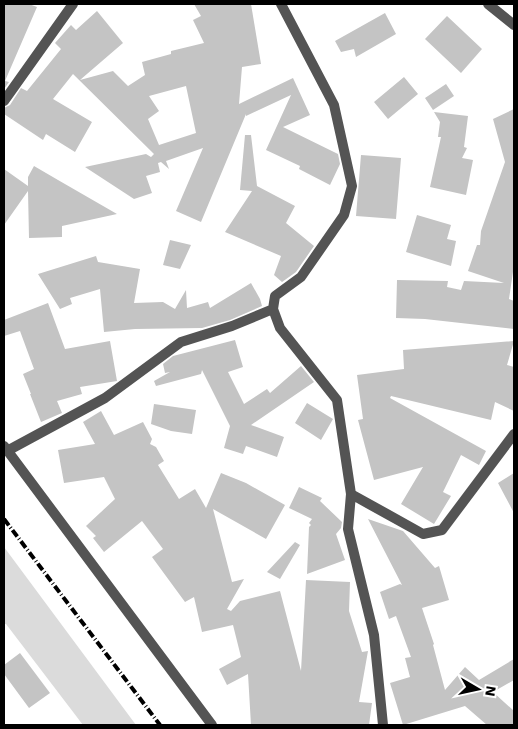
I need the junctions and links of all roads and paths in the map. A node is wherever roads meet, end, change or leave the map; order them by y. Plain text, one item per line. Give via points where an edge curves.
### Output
1 (73, 4) edge
2 (281, 4) edge
3 (488, 4) edge
4 (514, 26) edge
5 (4, 101) edge
6 (273, 309) junction
7 (514, 434) edge
8 (6, 448) edge
9 (351, 494) junction
10 (212, 725) edge
11 (383, 725) edge

1 - 5 street
2 - 6 street via 334,105 352,186 344,215 301,277 275,296
3 - 4 street
6 - 8 street via 181,342 105,398
6 - 9 street via 280,328 337,400
7 - 9 street via 442,530 422,534
8 - 10 street
9 - 11 street via 348,529 374,635

